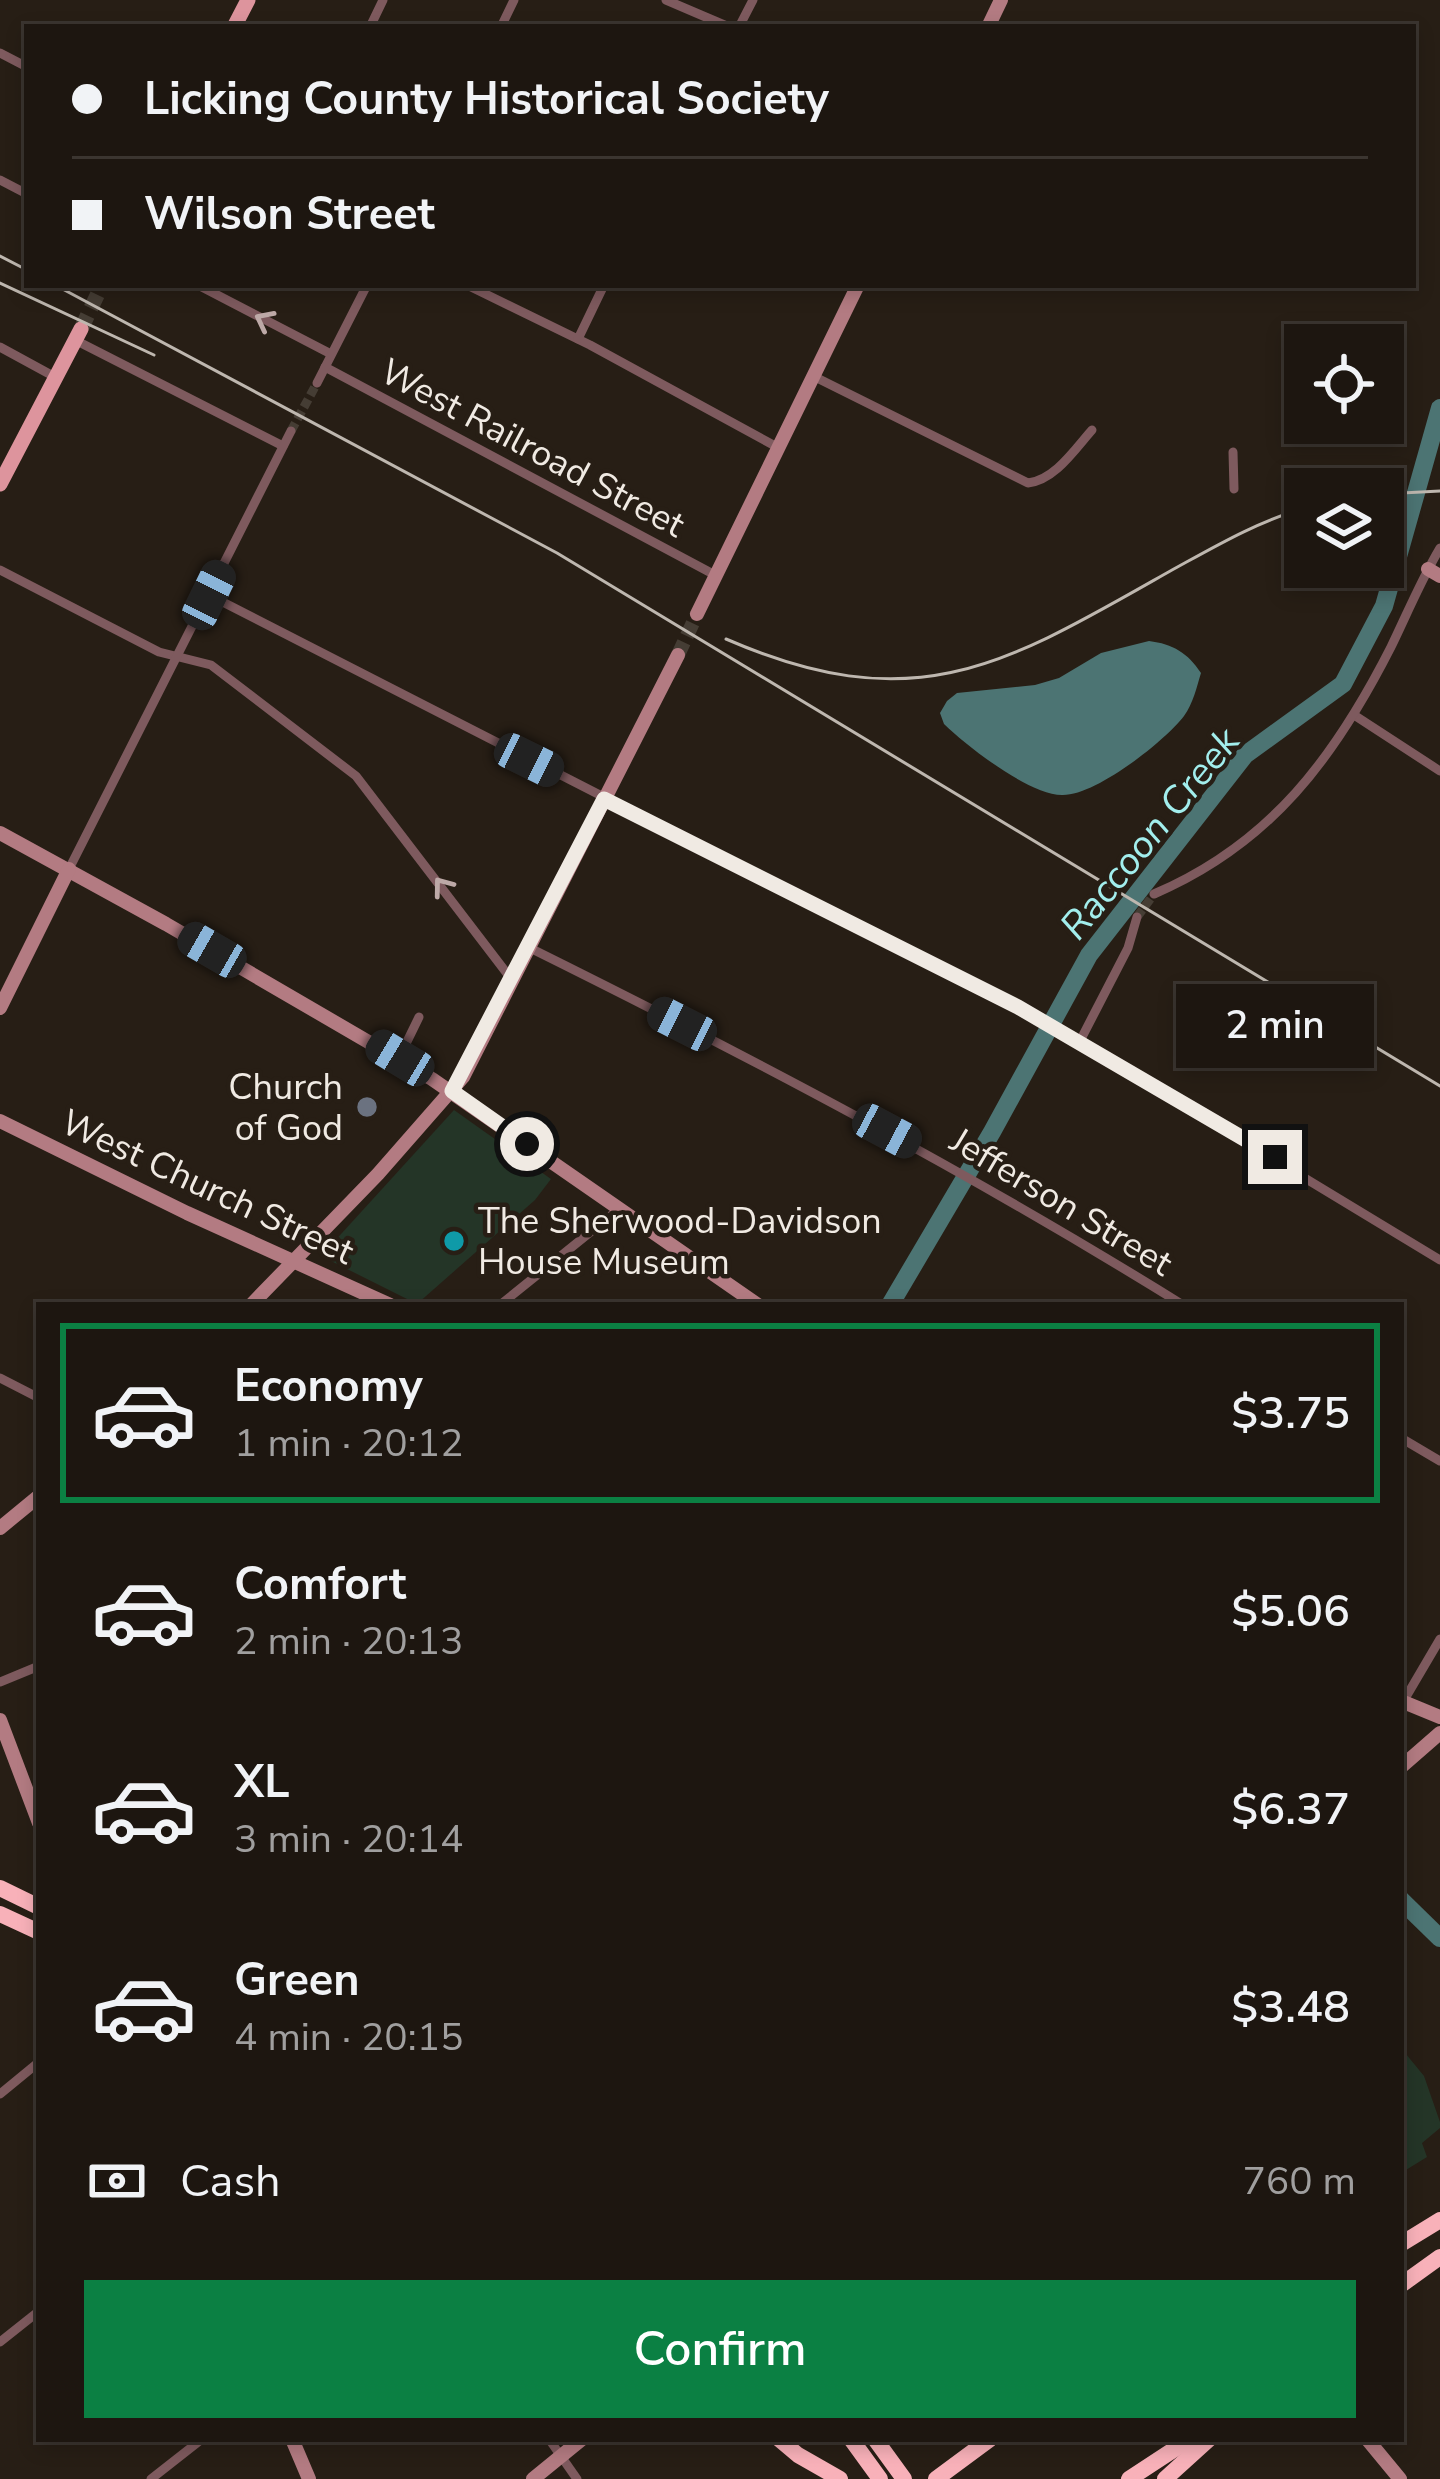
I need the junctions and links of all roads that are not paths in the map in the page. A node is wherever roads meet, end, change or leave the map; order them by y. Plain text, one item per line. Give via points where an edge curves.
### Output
1 (666, 0) edge
2 (722, 24) edge
3 (204, 288) edge
4 (365, 288) edge
5 (473, 288) edge
6 (603, 288) edge
7 (857, 288) edge
8 (78, 335) joint
9 (578, 339) junction
10 (0, 347) edge
11 (331, 354) junction
12 (325, 367) junction
13 (813, 376) junction
14 (55, 377) junction
15 (316, 383) tunnel mouth
16 (1092, 430) dead end
17 (291, 431) tunnel mouth
18 (284, 446) junction
19 (777, 447) junction
20 (1233, 452) dead end
21 (0, 484) edge
22 (1234, 490) dead end
23 (1440, 548) edge
24 (0, 570) edge
25 (1434, 572) edge
26 (715, 575) junction
27 (209, 595) junction
28 (698, 614) tunnel mouth
29 (678, 655) tunnel mouth
30 (179, 656) junction
31 (1354, 715) junction
32 (1440, 771) edge
33 (604, 799) junction
34 (0, 833) edge
35 (69, 868) junction
36 (1154, 894) tunnel mouth
37 (1137, 917) tunnel mouth
38 (528, 947) junction
39 (512, 980) junction
40 (0, 1009) edge
41 (418, 1017) dead end
42 (1080, 1041) junction
43 (400, 1058) junction
44 (452, 1091) junction
45 (0, 1121) edge
46 (619, 1209) junction
47 (1440, 1259) edge
48 (296, 1262) junction
49 (254, 1302) edge
50 (383, 1302) edge
51 (504, 1302) edge
52 (754, 1302) edge
53 (1178, 1302) edge
54 (0, 1378) edge
55 (36, 1396) edge
56 (1404, 1440) edge
57 (1440, 1461) edge
58 (36, 1498) edge
59 (0, 1528) edge
60 (1440, 1639) edge
61 (36, 1667) edge
62 (0, 1682) edge
63 (1404, 1698) edge
64 (1404, 1702) edge
65 (1440, 1717) edge
66 (0, 1720) edge
67 (1440, 1733) edge
68 (1404, 1764) edge
69 (36, 1815) edge
70 (0, 1888) edge
71 (36, 1905) edge
72 (0, 1914) edge
73 (36, 1931) edge
74 (36, 2064) edge
75 (0, 2094) edge
76 (1440, 2221) edge
77 (1404, 2242) edge
78 (1440, 2257) edge
79 (1404, 2282) edge
80 (36, 2313) edge
81 (0, 2342) edge
82 (198, 2442) edge
83 (293, 2442) edge
84 (551, 2442) edge
85 (579, 2442) edge
86 (783, 2442) edge
87 (853, 2442) edge
88 (877, 2442) edge
89 (986, 2442) edge
90 (1185, 2442) edge
91 (1207, 2442) edge
92 (1369, 2442) edge
93 (560, 2458) junction
94 (833, 2476) edge
95 (879, 2477) edge
96 (152, 2479) edge
97 (309, 2479) edge
98 (533, 2479) edge
99 (577, 2479) edge
100 (904, 2479) edge
101 (936, 2479) edge
102 (1129, 2479) edge
103 (1165, 2479) edge
104 (1400, 2479) edge

1 - 2 street
11 -> 3 street, West Railroad Street
4 - 11 street
5 - 9 street
6 - 9 street
7 - 13 street
8 - 14 main road
8 - 18 street
9 - 19 street
10 - 14 street
11 - 12 street
12 - 15 street
12 - 26 street, West Railroad Street
13 - 16 street via 1028,483 1051,474
13 - 19 street
14 - 21 main road
17 - 18 street
18 - 27 street
19 - 26 street
20 - 22 street
23 - 25 street
24 - 30 street
25 - 31 street
26 - 28 street
27 - 30 street
27 - 33 street
29 - 33 street
30 - 35 street
39 -> 30 street via 365,784 211,665
31 - 32 street
31 - 36 street via 1255,836
33 - 38 street
33 - 42 street
34 - 35 street
35 - 40 street
35 - 43 street
37 - 42 street
38 - 39 street
38 - 53 street, Jefferson Street via 924,1151
39 - 44 street
41 - 43 street
42 - 47 street
43 - 44 street
44 - 46 street
44 - 48 street
45 - 48 street, West Church Street
46 - 51 street
46 - 52 street
48 - 49 street
48 - 50 street, West Church Street
54 - 55 street
56 - 57 street
58 - 59 street
60 - 63 street
61 - 62 street
64 - 65 street
66 - 69 street
67 - 68 street
70 - 71 highway
72 - 73 highway
74 - 75 street
76 - 77 highway
78 - 79 highway
80 - 81 street
82 - 96 street
83 - 97 street
84 - 93 street
85 - 93 street
86 - 94 highway
87 - 95 highway
88 - 100 highway
89 - 101 highway
90 - 102 highway
91 - 103 highway
92 - 104 street
93 - 98 street
93 - 99 street

